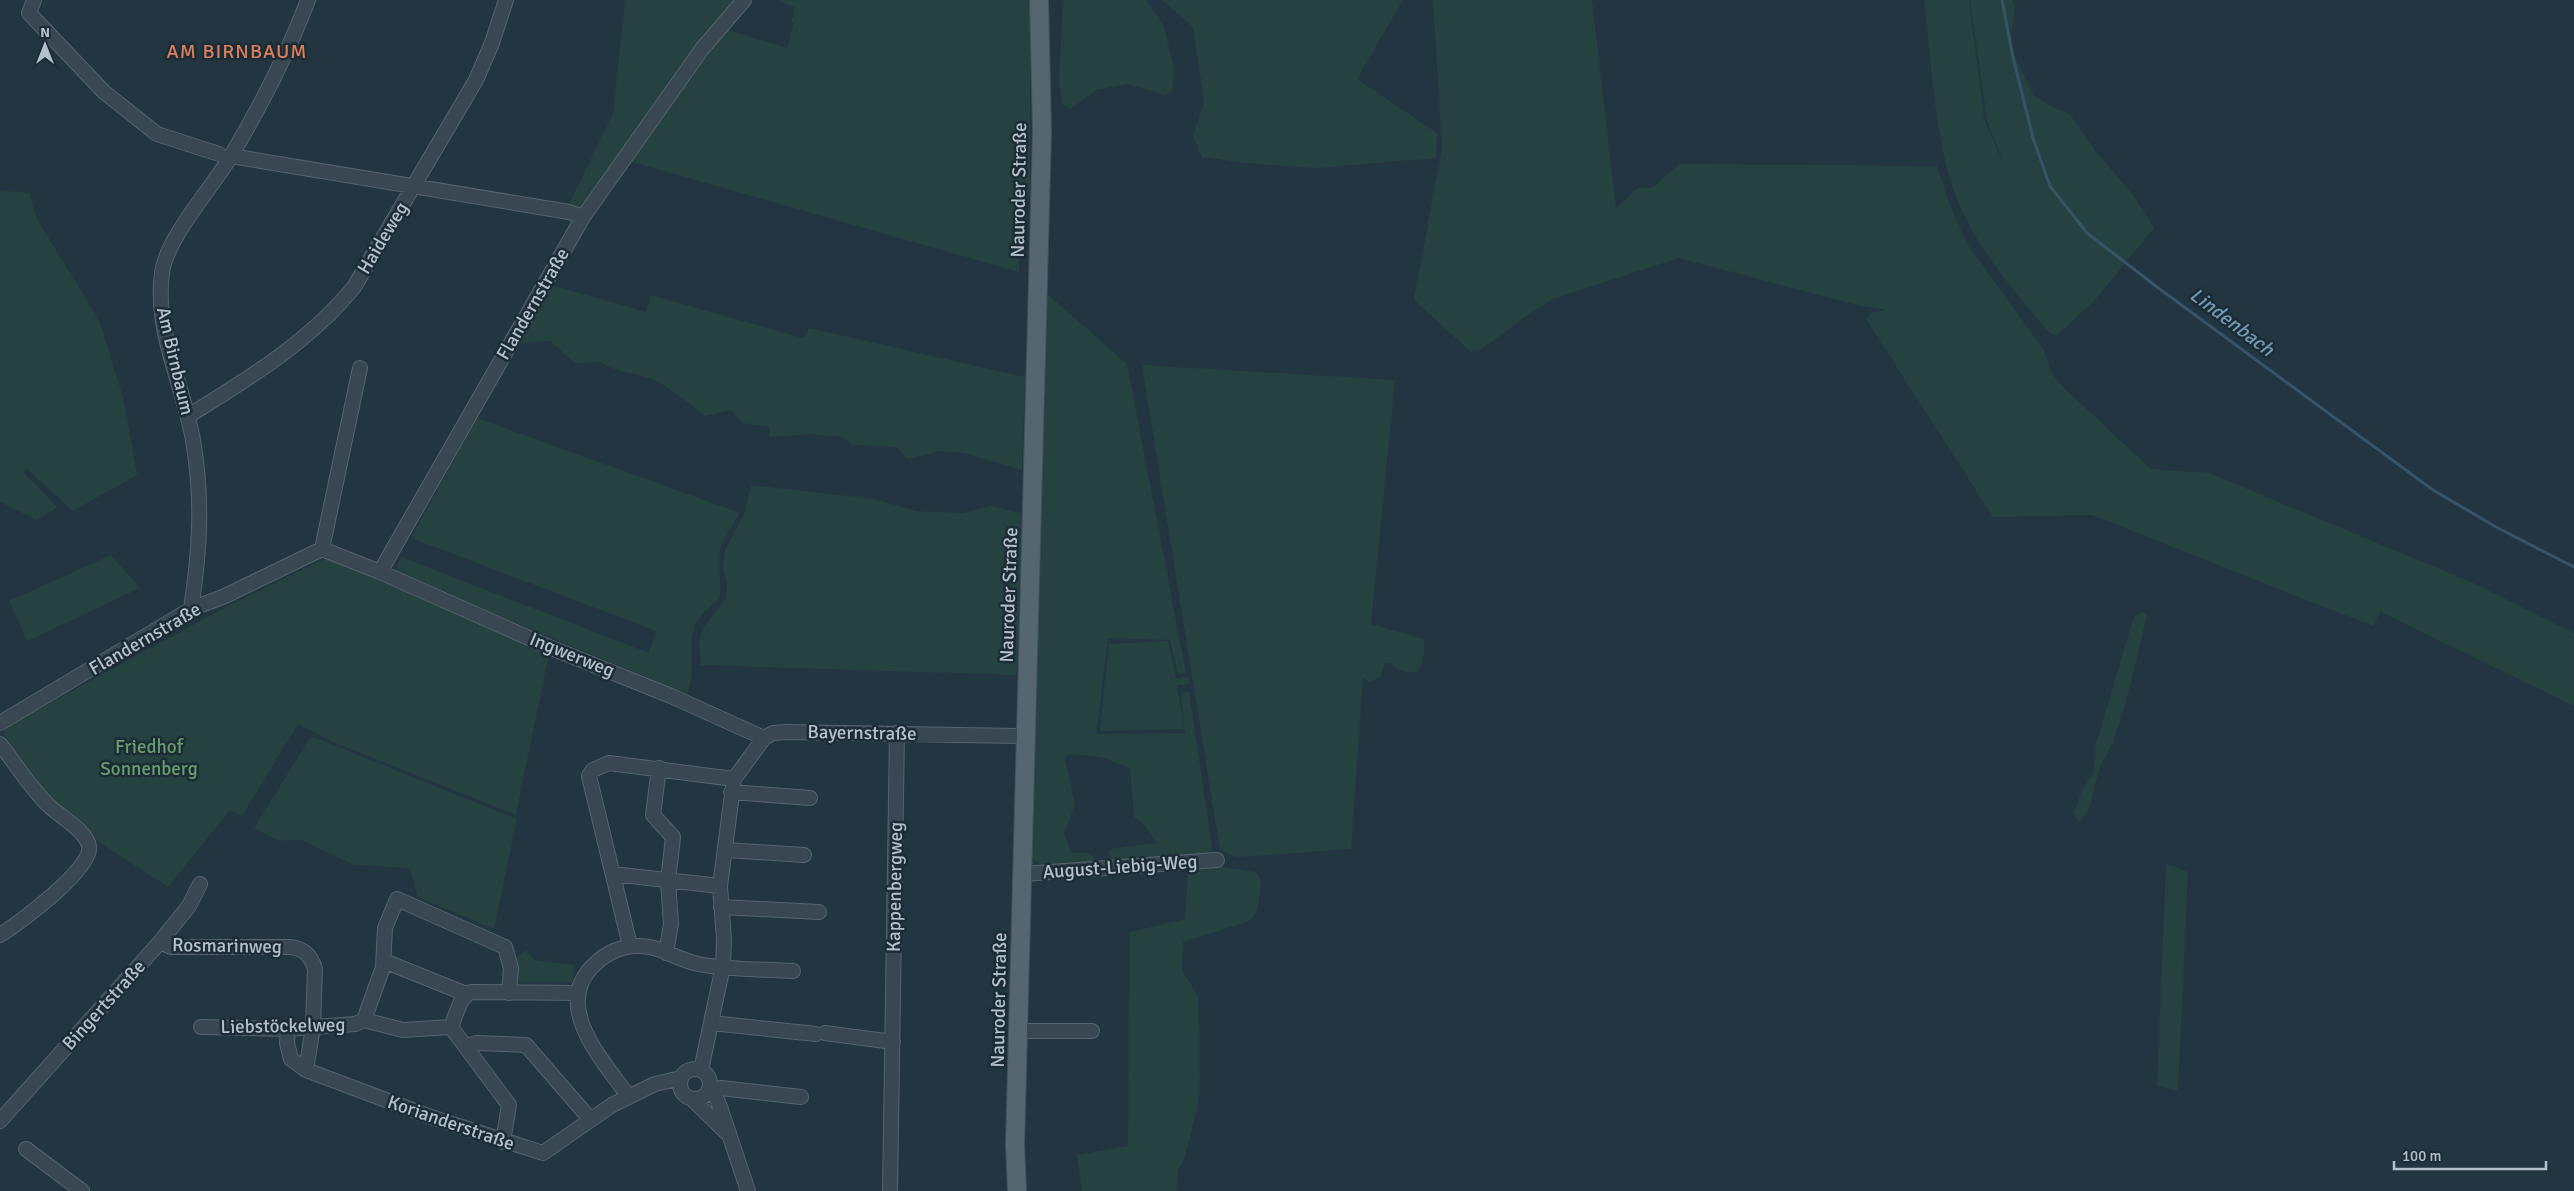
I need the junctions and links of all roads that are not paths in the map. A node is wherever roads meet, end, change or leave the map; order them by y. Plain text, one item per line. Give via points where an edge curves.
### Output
1 (34, 0) edge
2 (308, 0) edge
3 (506, 0) edge
4 (744, 0) edge
5 (1040, 0) edge
6 (225, 155) junction
7 (415, 185) junction
8 (583, 217) junction
9 (360, 368) dead end
10 (188, 416) junction
11 (322, 549) junction
12 (380, 572) junction
13 (191, 609) junction
14 (0, 723) edge
15 (897, 733) junction
16 (1025, 736) junction
17 (764, 738) junction
18 (0, 744) edge
19 (659, 768) junction
20 (733, 786) junction
21 (810, 798) dead end
22 (726, 850) junction
23 (804, 855) dead end
24 (1217, 860) dead end
25 (613, 874) junction
26 (1023, 874) junction
27 (668, 881) junction
28 (200, 884) dead end
29 (720, 886) junction
30 (721, 906) junction
31 (819, 912) dead end
32 (0, 935) edge
33 (160, 942) junction
34 (630, 946) junction
35 (666, 953) junction
36 (384, 960) junction
37 (722, 966) junction
38 (793, 971) dead end
39 (509, 993) junction
40 (578, 993) junction
41 (466, 994) junction
42 (364, 1020) junction
43 (711, 1023) junction
44 (313, 1026) junction
45 (451, 1026) junction
46 (201, 1027) dead end
47 (288, 1029) junction
48 (1020, 1031) junction
49 (1092, 1031) dead end
50 (893, 1042) junction
51 (467, 1046) junction
52 (306, 1070) junction
53 (701, 1070) junction
54 (681, 1078) junction
55 (712, 1089) junction
56 (629, 1097) junction
57 (800, 1098) dead end
58 (692, 1099) junction
59 (590, 1120) junction
60 (0, 1121) edge
61 (729, 1134) junction
62 (503, 1142) junction
63 (26, 1149) dead end
64 (82, 1191) edge
65 (748, 1191) edge
66 (890, 1191) edge
67 (1017, 1191) edge

1 - 6 street via 30,13 104,92 157,134
2 - 6 street, Am Birnbaum via 266,91
3 - 7 street, Haideweg via 476,80
4 - 8 street, Flandernstraße via 702,49
5 - 16 main road, Nauroder Straße via 1042,131
6 - 7 street
6 - 10 street, Am Birnbaum via 168,251 162,270 160,297 163,323
7 - 8 street
7 - 10 street, Haideweg via 354,287 332,314 302,340
8 - 12 street, Flandernstraße
9 - 11 street
10 - 13 street, Am Birnbaum via 200,496 198,557
11 - 12 street
11 - 13 street, Flandernstraße
12 - 17 street, Ingwerweg
13 - 14 street, Flandernstraße
15 - 16 street, Bayernstraße
15 - 17 street, Bayernstraße via 786,732
15 - 50 street, Kappenbergweg
16 - 26 main road, Nauroder Straße
17 - 20 street
18 - 32 street via 48,805 86,839 90,848 88,858 79,870 20,923
19 - 20 street
19 - 25 street via 609,763 593,770 589,776
19 - 27 street via 653,816 673,837
20 - 21 street
20 - 22 street
22 - 23 street
22 - 29 street
24 - 26 street, August-Liebig-Weg
25 - 27 street
25 - 34 street
26 - 48 main road, Nauroder Straße
27 - 29 street
27 - 35 street via 671,924
28 - 33 street, Bingertstraße via 189,906
29 - 30 street
30 - 31 street
30 - 37 street
33 - 44 street, Rosmarinweg via 171,947 299,948 313,960 315,969
33 - 60 street, Bingertstraße
34 - 35 street
34 - 40 street via 610,953 592,966
35 - 37 street via 688,962
36 - 39 street, Liebstöckelweg via 385,928 397,899 505,947 511,968
36 - 41 street
36 - 42 street, Liebstöckelweg
37 - 38 street
37 - 43 street
39 - 40 street
39 - 41 street
40 - 56 street via 582,1028
41 - 45 street
42 - 44 street, Liebstöckelweg via 355,1024
42 - 45 street, Liebstöckelweg via 403,1030
43 - 50 street
43 - 53 street
44 - 47 street, Liebstöckelweg
44 - 52 street
45 - 51 street
46 - 47 street, Liebstöckelweg
47 - 52 street, Korianderstraße via 291,1059
48 - 49 street
48 - 67 main road, Nauroder Straße via 1015,1148
50 - 66 street, Kappenbergweg
51 - 59 street via 476,1043 526,1045
51 - 62 street via 509,1105
52 - 62 street, Korianderstraße
53 - 54 street via 691,1069
53 - 55 street via 708,1077
54 - 56 street, Korianderstraße via 655,1084
54 - 58 street via 681,1092
55 - 57 street
55 - 58 street via 702,1098
55 - 61 street
56 - 59 street, Korianderstraße
58 - 61 street
59 - 62 street, Korianderstraße via 543,1153
61 - 65 street
63 - 64 street

